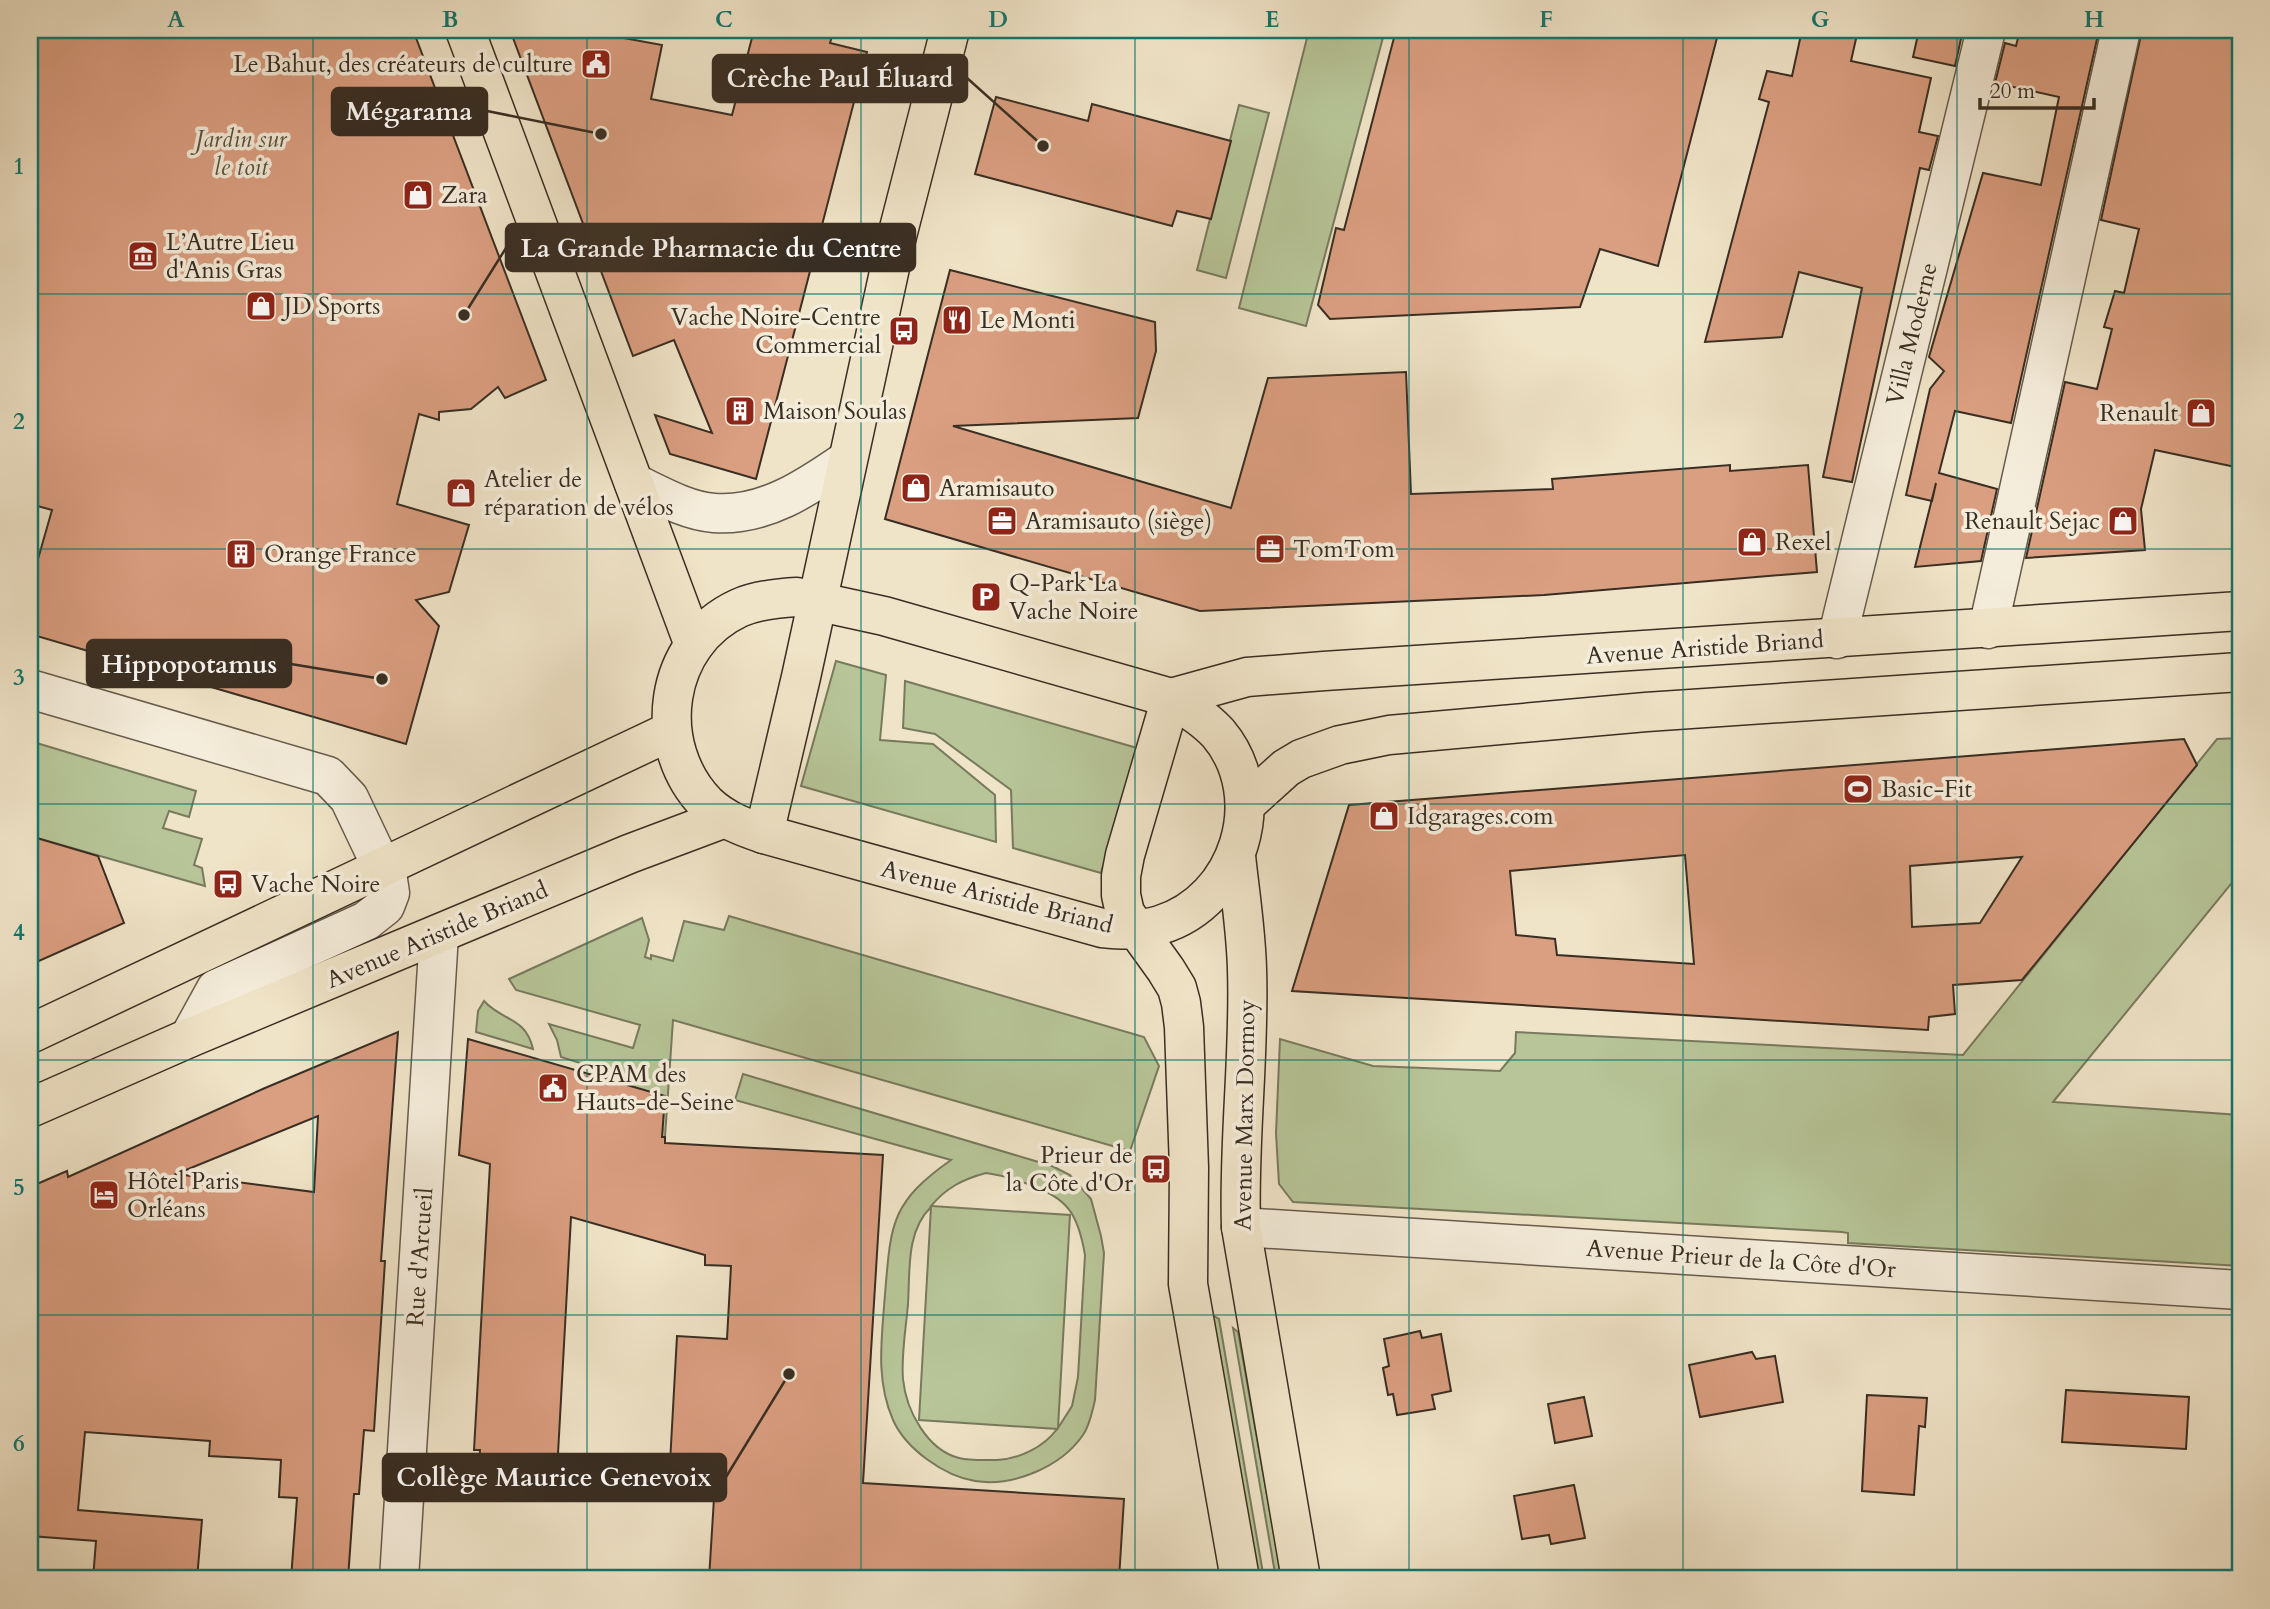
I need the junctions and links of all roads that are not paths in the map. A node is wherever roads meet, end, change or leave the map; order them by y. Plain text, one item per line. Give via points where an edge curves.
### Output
1 (466, 30) edge
2 (950, 30) edge
3 (1986, 30) edge
4 (2120, 30) edge
5 (847, 460) junction
6 (634, 483) junction
7 (816, 601) junction
8 (2240, 611) edge
9 (1988, 629) junction
10 (1837, 639) junction
11 (694, 645) junction
12 (2240, 672) edge
13 (30, 689) edge
14 (1171, 698) junction
15 (671, 731) junction
16 (1245, 805) junction
17 (725, 818) junction
18 (764, 834) junction
19 (1236, 856) junction
20 (384, 868) junction
21 (1136, 930) junction
22 (439, 934) junction
23 (30, 1034) edge
24 (189, 1038) junction
25 (30, 1108) edge
26 (1241, 1227) junction
27 (1189, 1229) junction
28 (2240, 1290) edge
29 (399, 1579) edge
30 (1240, 1579) edge
31 (1301, 1579) edge

1 - 6 main road
2 - 5 main road via 896,240
3 - 10 street, Villa Moderne
4 - 9 street
5 - 6 street via 793,494 740,512 712,513
5 - 7 main road
6 - 11 main road
7 - 11 main road, Avenue Aristide Briand via 777,598 739,608
7 - 14 main road, Avenue Aristide Briand
7 - 18 main road
8 - 9 main road, Avenue Aristide Briand
9 - 10 main road, Avenue Aristide Briand
10 - 14 main road, Avenue Aristide Briand via 1247,677
11 - 15 main road, Avenue Aristide Briand via 674,684
12 - 16 main road via 1646,712 1389,736 1340,745 1301,759
13 - 20 street via 328,776 349,798
14 - 16 main road, Avenue Aristide Briand via 1220,736 1241,778
14 - 21 main road via 1121,876 1125,914
15 - 17 main road, Avenue Aristide Briand via 683,772
15 - 20 main road
16 - 19 main road, Avenue Aristide Briand
17 - 18 main road, Avenue Aristide Briand
17 - 22 main road, Avenue Aristide Briand
18 - 21 main road, Avenue Aristide Briand via 1081,923
19 - 21 main road, Avenue Aristide Briand via 1217,887 1196,908 1162,925
19 - 26 main road, Avenue Marx Dormoy via 1247,970
20 - 23 main road
20 - 24 street, Avenue Aristide Briand via 390,893 380,912 216,989
21 - 27 main road via 1166,970 1181,1003
22 - 24 main road, Avenue Aristide Briand
22 - 29 street, Rue d'Arcueil
24 - 25 main road, Avenue Aristide Briand
26 - 27 main road
26 - 28 street, Avenue Prieur de la Côte d'Or
26 - 31 main road, Avenue Marx Dormoy
27 - 30 main road via 1191,1303

